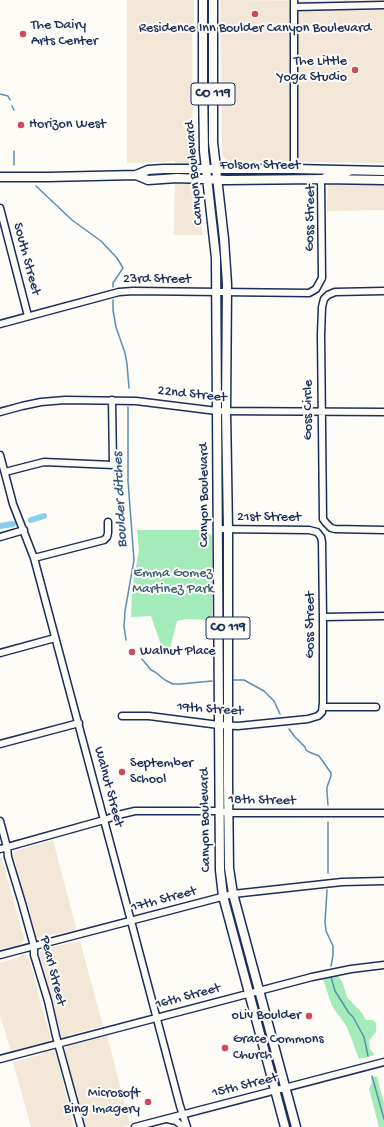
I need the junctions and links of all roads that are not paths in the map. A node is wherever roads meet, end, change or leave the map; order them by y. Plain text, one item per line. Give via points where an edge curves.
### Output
1 (203, 0) edge
2 (212, 0) edge
3 (294, 0) edge
4 (384, 5) edge
5 (294, 7) junction
6 (205, 169) junction
7 (216, 169) junction
8 (294, 169) junction
9 (352, 170) junction
10 (384, 171) edge
11 (136, 175) junction
12 (0, 177) edge
13 (207, 179) junction
14 (321, 179) junction
15 (217, 180) junction
16 (384, 180) edge
17 (0, 208) edge
18 (317, 287) joint
19 (384, 291) edge
20 (217, 292) junction
21 (227, 292) junction
22 (28, 316) junction
23 (0, 324) edge
24 (112, 400) junction
25 (217, 411) junction
26 (226, 411) junction
27 (321, 411) junction
28 (0, 412) edge
29 (384, 412) edge
30 (0, 455) edge
31 (5, 472) junction
32 (108, 522) dead end
33 (218, 529) junction
34 (228, 529) junction
35 (24, 530) junction
36 (384, 530) edge
37 (319, 535) joint
38 (0, 538) edge
39 (34, 558) junction
40 (384, 616) edge
41 (323, 617) junction
42 (56, 638) junction
43 (0, 654) edge
44 (323, 707) junction
45 (376, 707) dead end
46 (320, 715) joint
47 (122, 716) dead end
48 (79, 723) junction
49 (219, 725) junction
50 (228, 726) junction
51 (0, 744) edge
52 (219, 811) junction
53 (228, 813) junction
54 (384, 813) edge
55 (104, 820) junction
56 (0, 821) edge
57 (7, 847) junction
58 (0, 849) edge
59 (384, 881) edge
60 (233, 894) junction
61 (223, 896) junction
62 (131, 921) junction
63 (34, 946) junction
64 (0, 955) edge
65 (384, 965) edge
66 (259, 990) junction
67 (248, 993) junction
68 (156, 1018) junction
69 (59, 1043) junction
70 (0, 1059) edge
71 (384, 1062) edge
72 (285, 1088) junction
73 (276, 1091) junction
74 (183, 1114) junction
75 (163, 1119) junction
76 (81, 1127) edge
77 (135, 1127) edge
78 (183, 1127) edge
79 (187, 1127) edge
80 (285, 1127) edge
81 (296, 1127) edge

1 - 6 main road, Canyon Boulevard / CO 119
2 - 7 main road, Canyon Boulevard / CO 119 via 213,142
3 - 5 street
4 - 5 street
5 - 8 street
6 - 7 main road, Folsom Street
6 - 11 main road, Folsom Street via 148,170
6 - 13 main road, Canyon Boulevard / CO 119
7 - 8 main road, Folsom Street
7 - 15 main road, Canyon Boulevard / CO 119
8 - 9 main road, Folsom Street
9 - 10 main road, Folsom Street
9 - 14 street, Goss Street
11 - 12 main road, Folsom Street
11 - 13 main road, Folsom Street via 148,180
13 - 15 main road, Folsom Street
13 - 20 main road, Canyon Boulevard / CO 119 via 216,258
14 - 15 main road, Folsom Street
14 - 16 main road, Folsom Street
14 - 18 street, Goss Street via 322,274
15 - 21 main road, Canyon Boulevard / CO 119
17 - 22 street, South Street
18 - 21 street, 23rd Street via 304,293
19 - 27 street, Goss Circle via 335,292 324,299
20 - 21 street, 23rd Street
20 - 22 street, 23rd Street via 119,292
20 - 25 main road, Canyon Boulevard / CO 119
21 - 26 main road, Canyon Boulevard / CO 119
22 - 23 street, 23rd Street
24 - 25 street, 22nd Street
24 - 28 street, 22nd Street via 41,402
24 - 31 street via 113,466 44,462
25 - 26 street, 22nd Street
25 - 33 main road, Canyon Boulevard / CO 119
26 - 27 street, 22nd Street
26 - 34 main road, Canyon Boulevard / CO 119
27 - 29 street, 22nd Street
27 - 36 street, Goss Circle via 323,519 335,529
30 - 31 street, Walnut Street
31 - 35 street, Walnut Street via 13,504
32 - 39 street via 108,533 104,540
33 - 34 street, 21st Street
33 - 49 main road, Canyon Boulevard / CO 119
34 - 37 street, 21st Street via 309,530
34 - 50 main road, Canyon Boulevard / CO 119
35 - 38 street
35 - 39 street, Walnut Street
37 - 41 street, Goss Street via 322,542
39 - 42 street, Walnut Street
40 - 41 street
41 - 44 street, Goss Street
42 - 43 street
42 - 48 street, Walnut Street
44 - 45 street
44 - 46 street, Goss Street
46 - 50 street, 19th Street via 301,721
47 - 49 street, 19th Street via 149,716
48 - 51 street
48 - 55 street, Walnut Street
49 - 50 street, 19th Street
49 - 52 main road, Canyon Boulevard / CO 119
50 - 53 main road, Canyon Boulevard / CO 119
52 - 53 street, 18th Street
52 - 55 street, 18th Street via 135,811
52 - 61 main road, Canyon Boulevard / CO 119 via 219,860
53 - 54 street, 18th Street
53 - 60 main road, Canyon Boulevard / CO 119 via 229,868
55 - 57 street, 18th Street
55 - 62 street, Walnut Street
56 - 57 street, Pearl Street
57 - 58 street, 18th Street
57 - 63 street, Pearl Street
59 - 60 street, 17th Street via 342,882
60 - 61 street, 17th Street
60 - 66 main road, Canyon Boulevard / CO 119
61 - 62 street, 17th Street
61 - 67 main road, Canyon Boulevard / CO 119
62 - 63 street, 17th Street
62 - 68 street, Walnut Street
63 - 64 street, 17th Street
63 - 69 street, Pearl Street via 34,955
65 - 66 street, 16th Street via 336,972
66 - 67 street, 16th Street
66 - 72 main road, Canyon Boulevard / CO 119
67 - 68 street, 16th Street
67 - 73 main road, Canyon Boulevard / CO 119
68 - 69 street, 16th Street
68 - 74 street, Walnut Street
69 - 70 street, 16th Street
69 - 76 street, Pearl Street
71 - 72 street, 15th Street
72 - 73 street, 15th Street
72 - 81 main road, Canyon Boulevard / CO 119
73 - 74 street, 15th Street
73 - 80 main road, Canyon Boulevard / CO 119
74 - 75 street, 15th Street
74 - 79 street, Walnut Street
75 - 77 street, 15th Street
75 - 78 street via 174,1120

